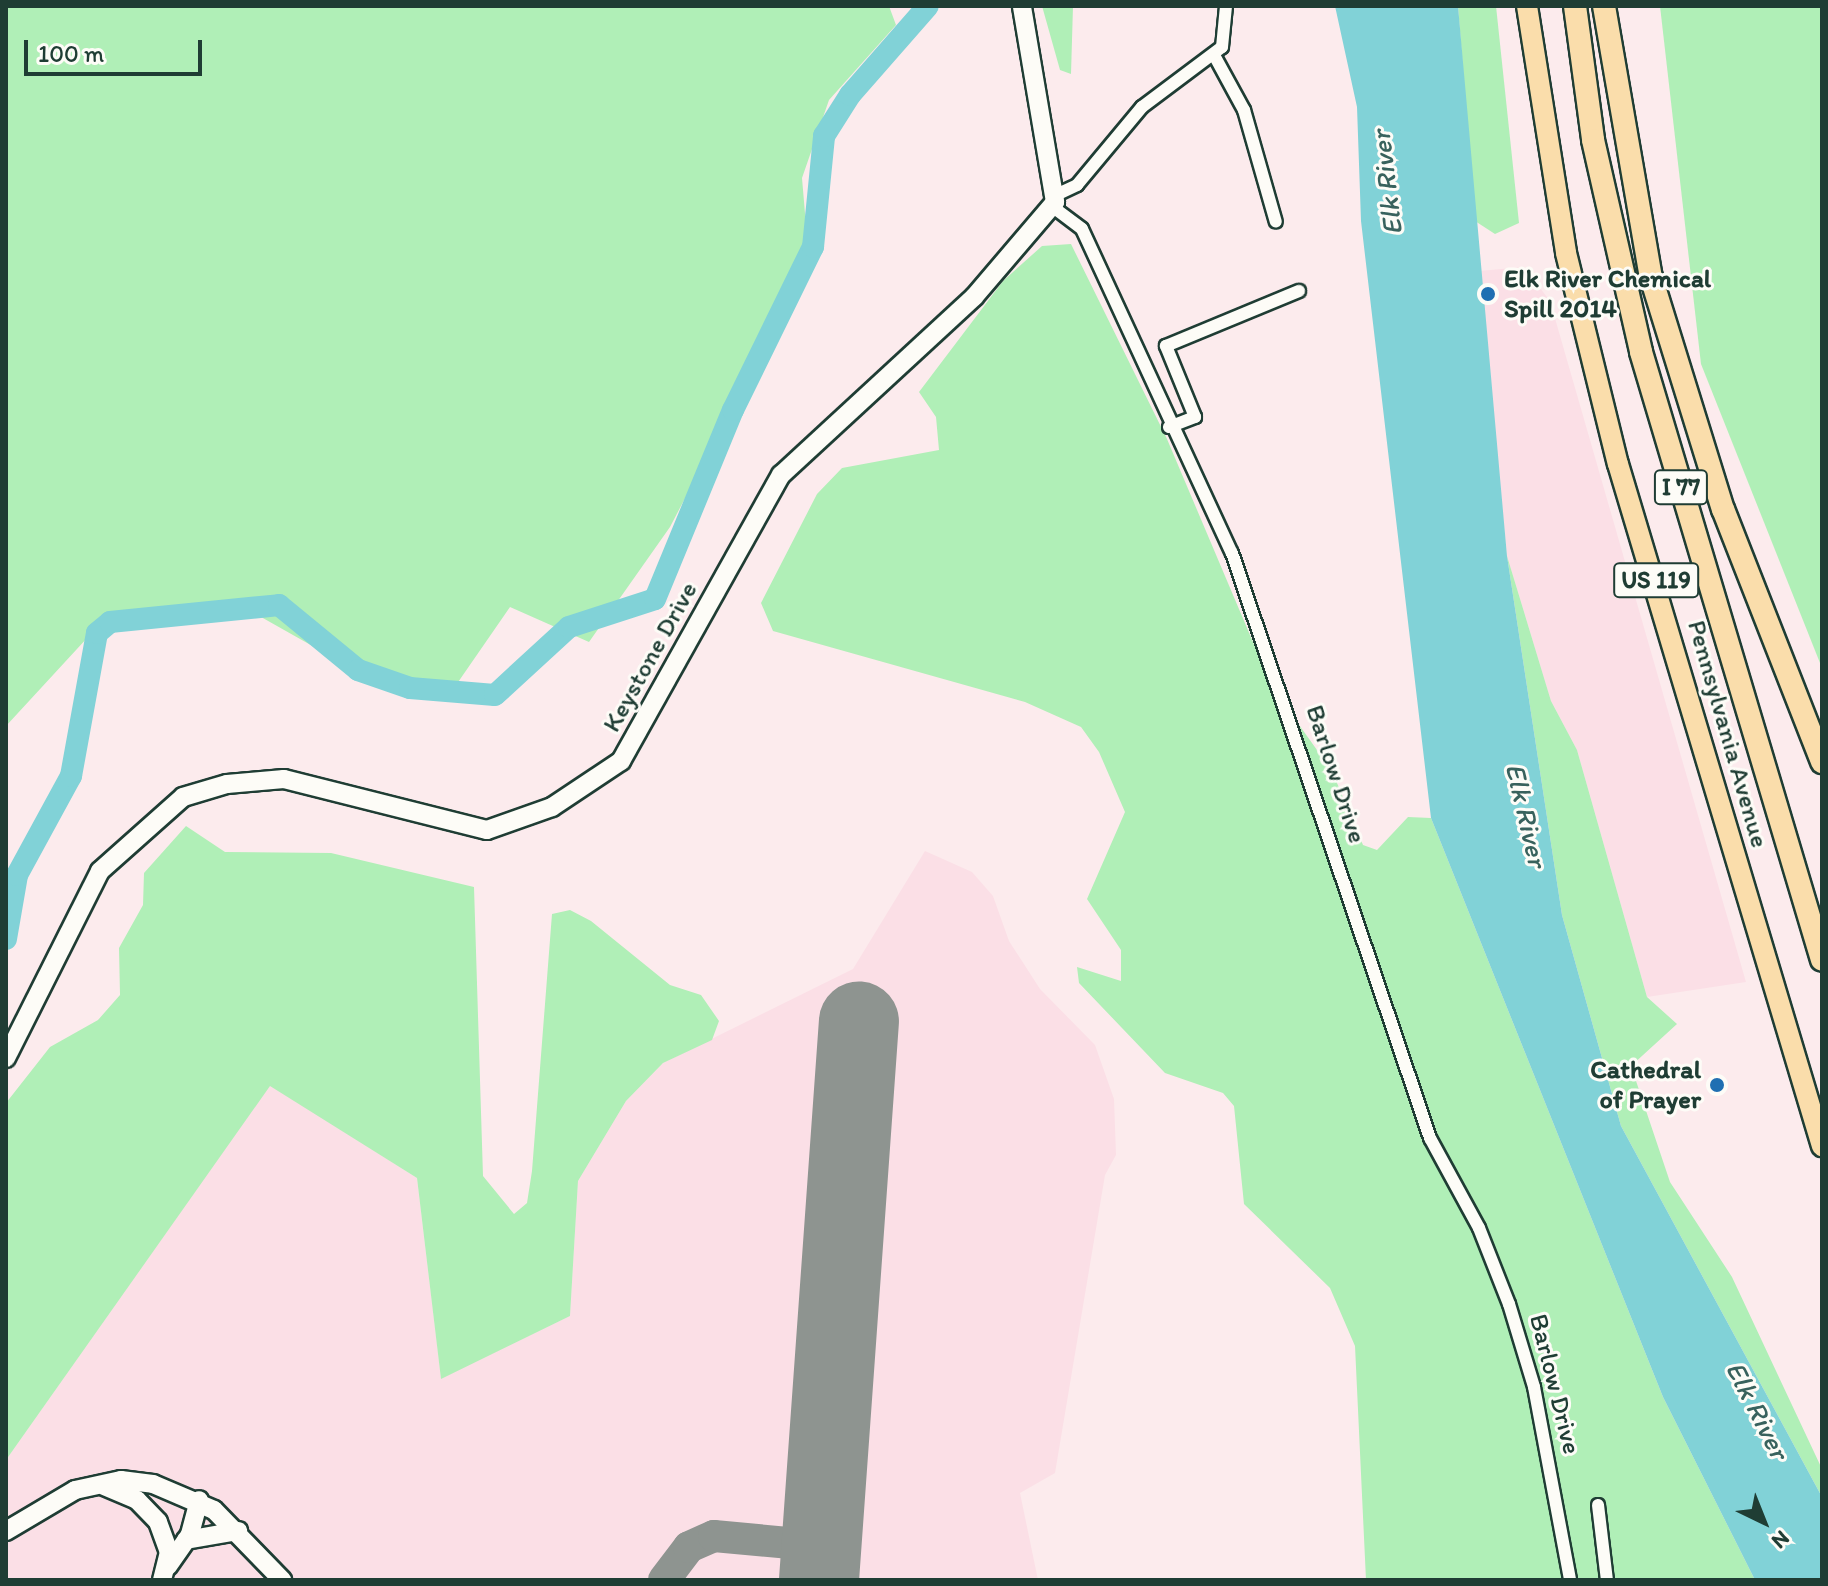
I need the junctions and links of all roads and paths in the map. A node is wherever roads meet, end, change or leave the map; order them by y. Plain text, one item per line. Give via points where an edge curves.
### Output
1 (1022, 6) edge
2 (1226, 6) edge
3 (1527, 6) edge
4 (1575, 6) edge
5 (1604, 6) edge
6 (1214, 55) junction
7 (1055, 200) junction
8 (1276, 222) dead end
9 (1299, 291) dead end
10 (1169, 427) junction
11 (1822, 762) edge
12 (1822, 960) edge
13 (6, 1058) edge
14 (1822, 1146) edge
15 (104, 1486) junction
16 (199, 1500) junction
17 (1598, 1505) dead end
18 (6, 1531) edge
19 (238, 1531) junction
20 (186, 1540) junction
21 (165, 1573) edge
22 (282, 1580) edge
23 (1570, 1580) edge
24 (1607, 1580) edge

1 - 7 street
2 - 6 street via 1227,39
3 - 14 main road, Pennsylvania Avenue / US 119 via 1566,253 1618,464
4 - 12 highway, I 77 via 1596,154 1641,352
5 - 11 highway, I 77 via 1651,277 1723,509
6 - 7 street, Keystone Drive via 1142,107 1077,185
6 - 8 street via 1244,110
7 - 10 street, Barlow Drive via 1082,229
7 - 13 street, Keystone Drive via 974,297 781,475 647,724 610,771 552,807 487,830 284,779 214,786 183,797 157,814 93,881
9 - 10 street via 1166,346 1195,417
10 - 23 street, Barlow Drive via 1232,553 1430,1138 1479,1228 1509,1304 1534,1387
15 - 16 street via 136,1481
15 - 18 street via 61,1495
15 - 21 street via 152,1513 166,1542
16 - 19 street
16 - 20 street
17 - 24 street
19 - 20 street
19 - 22 street
20 - 21 street

